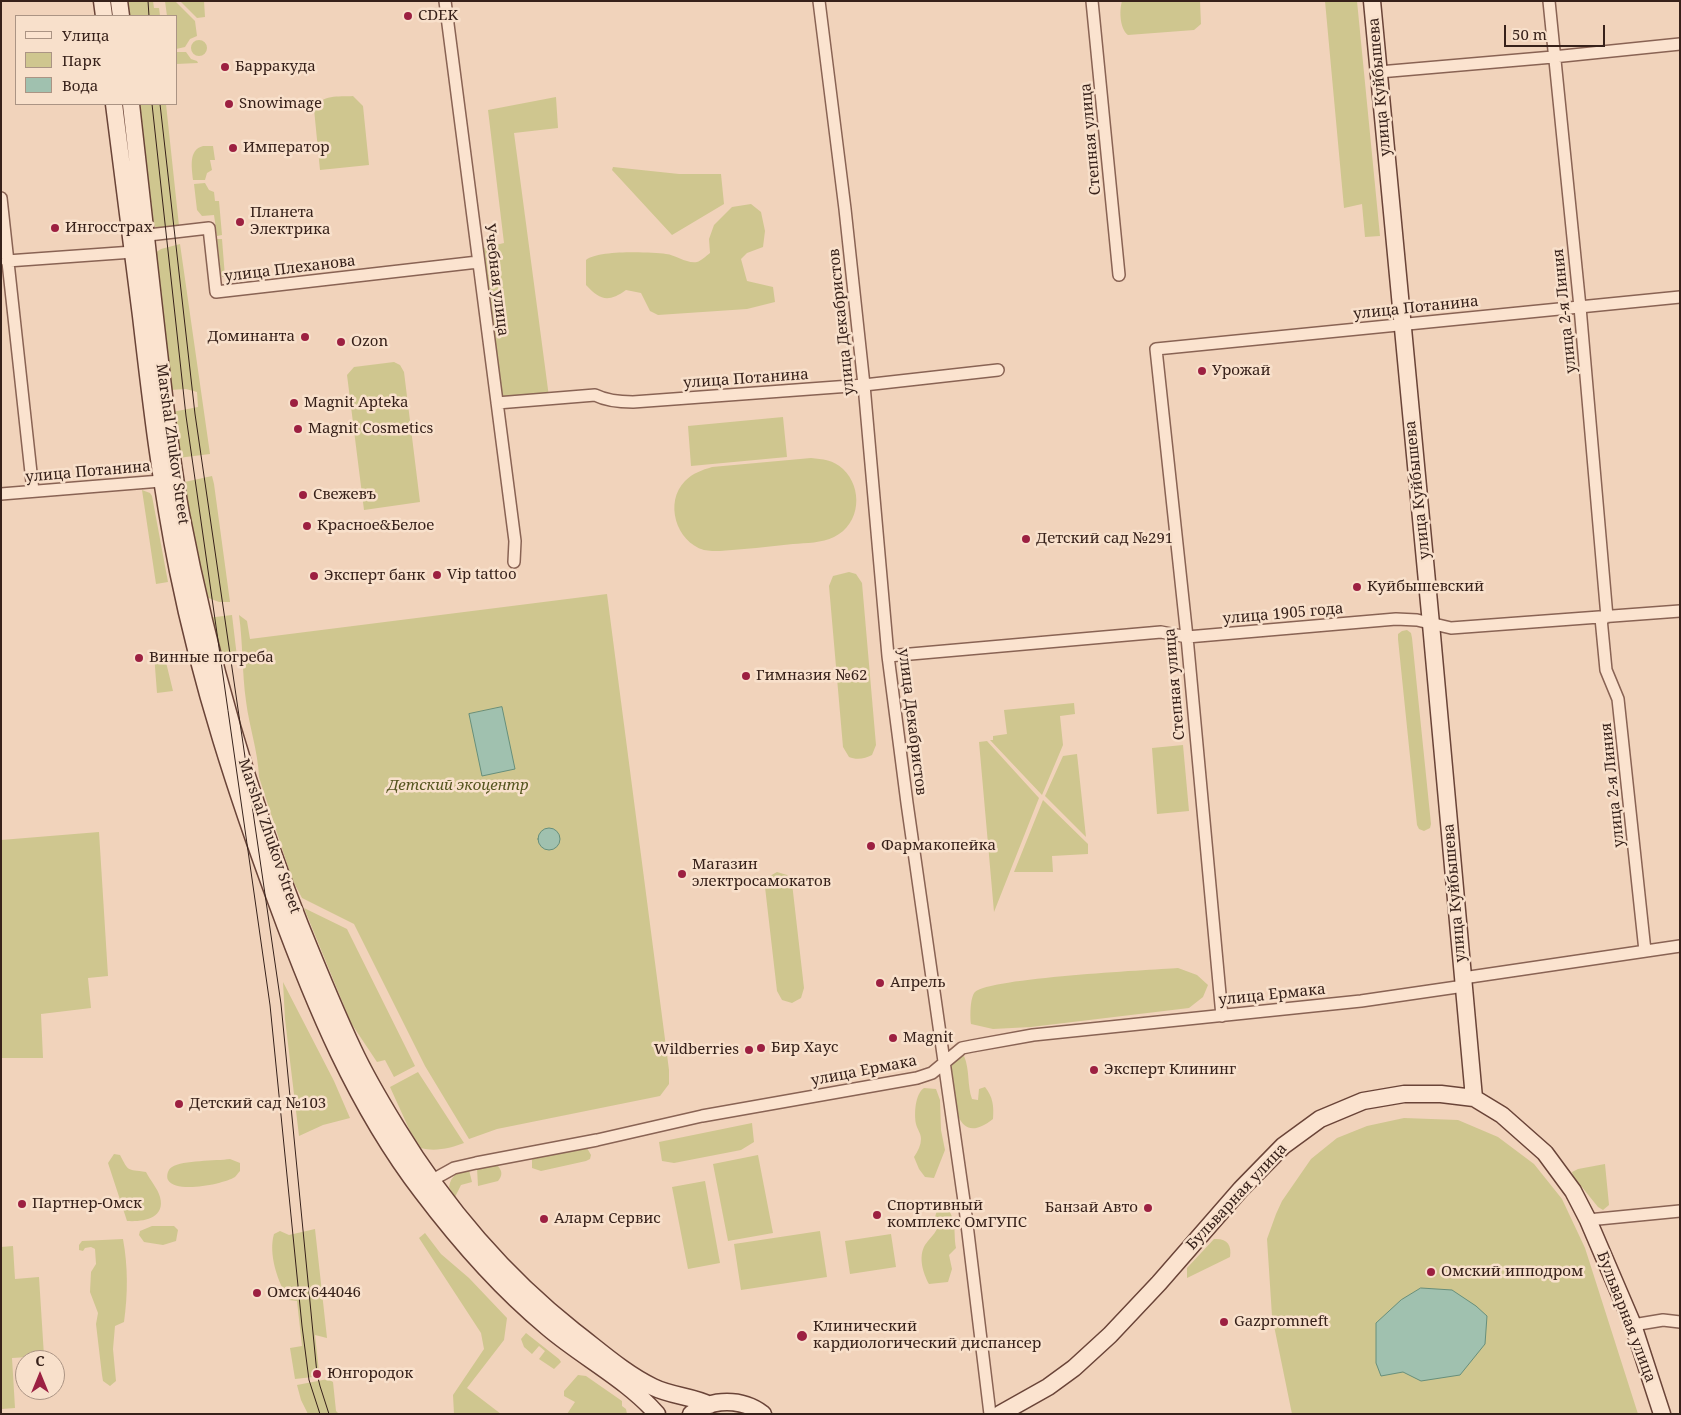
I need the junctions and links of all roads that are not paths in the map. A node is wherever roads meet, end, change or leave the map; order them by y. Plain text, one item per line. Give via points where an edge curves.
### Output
1 (102, 1) edge
2 (119, 1) edge
3 (445, 1) edge
4 (820, 1) edge
5 (1092, 1) edge
6 (1372, 1) edge
7 (1549, 1) edge
8 (104, 15) edge
9 (121, 15) edge
10 (1680, 44) edge
11 (1554, 57) junction
12 (1379, 72) junction
13 (114, 105) edge
14 (131, 105) edge
15 (1, 198) edge
16 (137, 241) junction
17 (7, 261) junction
18 (478, 262) junction
19 (1118, 275) dead end
20 (1680, 297) edge
21 (1580, 307) junction
22 (1402, 325) junction
23 (1156, 349) joint
24 (998, 370) dead end
25 (864, 384) junction
26 (497, 403) junction
27 (169, 482) junction
28 (32, 491) junction
29 (1, 494) edge
30 (514, 562) dead end
31 (1680, 611) edge
32 (1604, 617) junction
33 (1432, 624) junction
34 (1187, 637) junction
35 (888, 656) junction
36 (1680, 946) edge
37 (1645, 951) junction
38 (1463, 982) junction
39 (1222, 1016) junction
40 (944, 1063) junction
41 (1474, 1098) junction
42 (425, 1184) junction
43 (1680, 1210) edge
44 (1588, 1220) junction
45 (1680, 1322) edge
46 (1633, 1325) junction
47 (710, 1404) junction
48 (656, 1414) edge
49 (691, 1414) edge
50 (763, 1414) edge
51 (990, 1414) edge
52 (1000, 1414) edge
53 (1662, 1414) edge

1 - 8 main road
2 - 9 main road
3 - 18 street, Учебная улица
4 - 25 street, улица Декабристов
5 - 19 street, Степная улица
6 - 12 main road, улица Куйбышева
7 - 11 street, улица 2-я Линия
10 - 11 street
11 - 12 street
11 - 21 street, улица 2-я Линия
12 - 22 main road, улица Куйбышева
13 - 16 main road, Marshal Zhukov Street
14 - 16 main road, Marshal Zhukov Street
15 - 17 street
16 - 17 street
16 - 18 street, улица Плеханова via 209,228 216,292
16 - 27 main road, Marshal Zhukov Street via 165,401
17 - 28 street
18 - 26 street, Учебная улица
20 - 21 street, улица Потанина
21 - 22 street, улица Потанина
21 - 32 street, улица 2-я Линия
22 - 23 street, улица Потанина
22 - 33 main road, улица Куйбышева
23 - 34 street, Степная улица
24 - 25 street, улица Потанина
25 - 26 street, улица Потанина via 633,402 616,402 595,395
25 - 35 street, улица Декабристов
26 - 30 street, Учебная улица via 515,541
27 - 28 street, улица Потанина
27 - 42 main road, Marshal Zhukov Street via 215,670 278,868 354,1053
28 - 29 street, улица Потанина
31 - 32 street, улица 1905 года
32 - 33 street, улица 1905 года via 1451,628
32 - 37 street, улица 2-я Линия via 1606,670 1618,699
33 - 34 street, улица 1905 года via 1396,619
33 - 38 main road, улица Куйбышева
34 - 35 street, улица 1905 года via 1161,632
34 - 39 street, Степная улица
35 - 40 street, улица Декабристов
36 - 37 street, улица Ермака
37 - 38 street, улица Ермака
38 - 39 street, улица Ермака via 1361,1001
38 - 41 main road, улица Куйбышева
39 - 40 street, улица Ермака via 1033,1035 962,1048
40 - 42 street, улица Ермака via 932,1073 917,1078 702,1116 454,1168
40 - 51 street, улица Декабристов
41 - 44 main road, Бульварная улица via 1502,1114 1545,1153 1573,1191
41 - 52 main road, Бульварная улица via 1404,1094 1363,1101 1320,1119 1283,1146 1241,1189 1110,1335 1048,1387
42 - 47 main road, Marshal Zhukov Street via 489,1253 554,1315 624,1369 655,1388
42 - 48 main road, Marshal Zhukov Street via 442,1219 525,1308 647,1403
43 - 44 street
44 - 46 main road, Бульварная улица
45 - 46 street via 1663,1320
46 - 53 main road, Бульварная улица
47 - 49 main road
47 - 50 main road via 727,1401 749,1405

